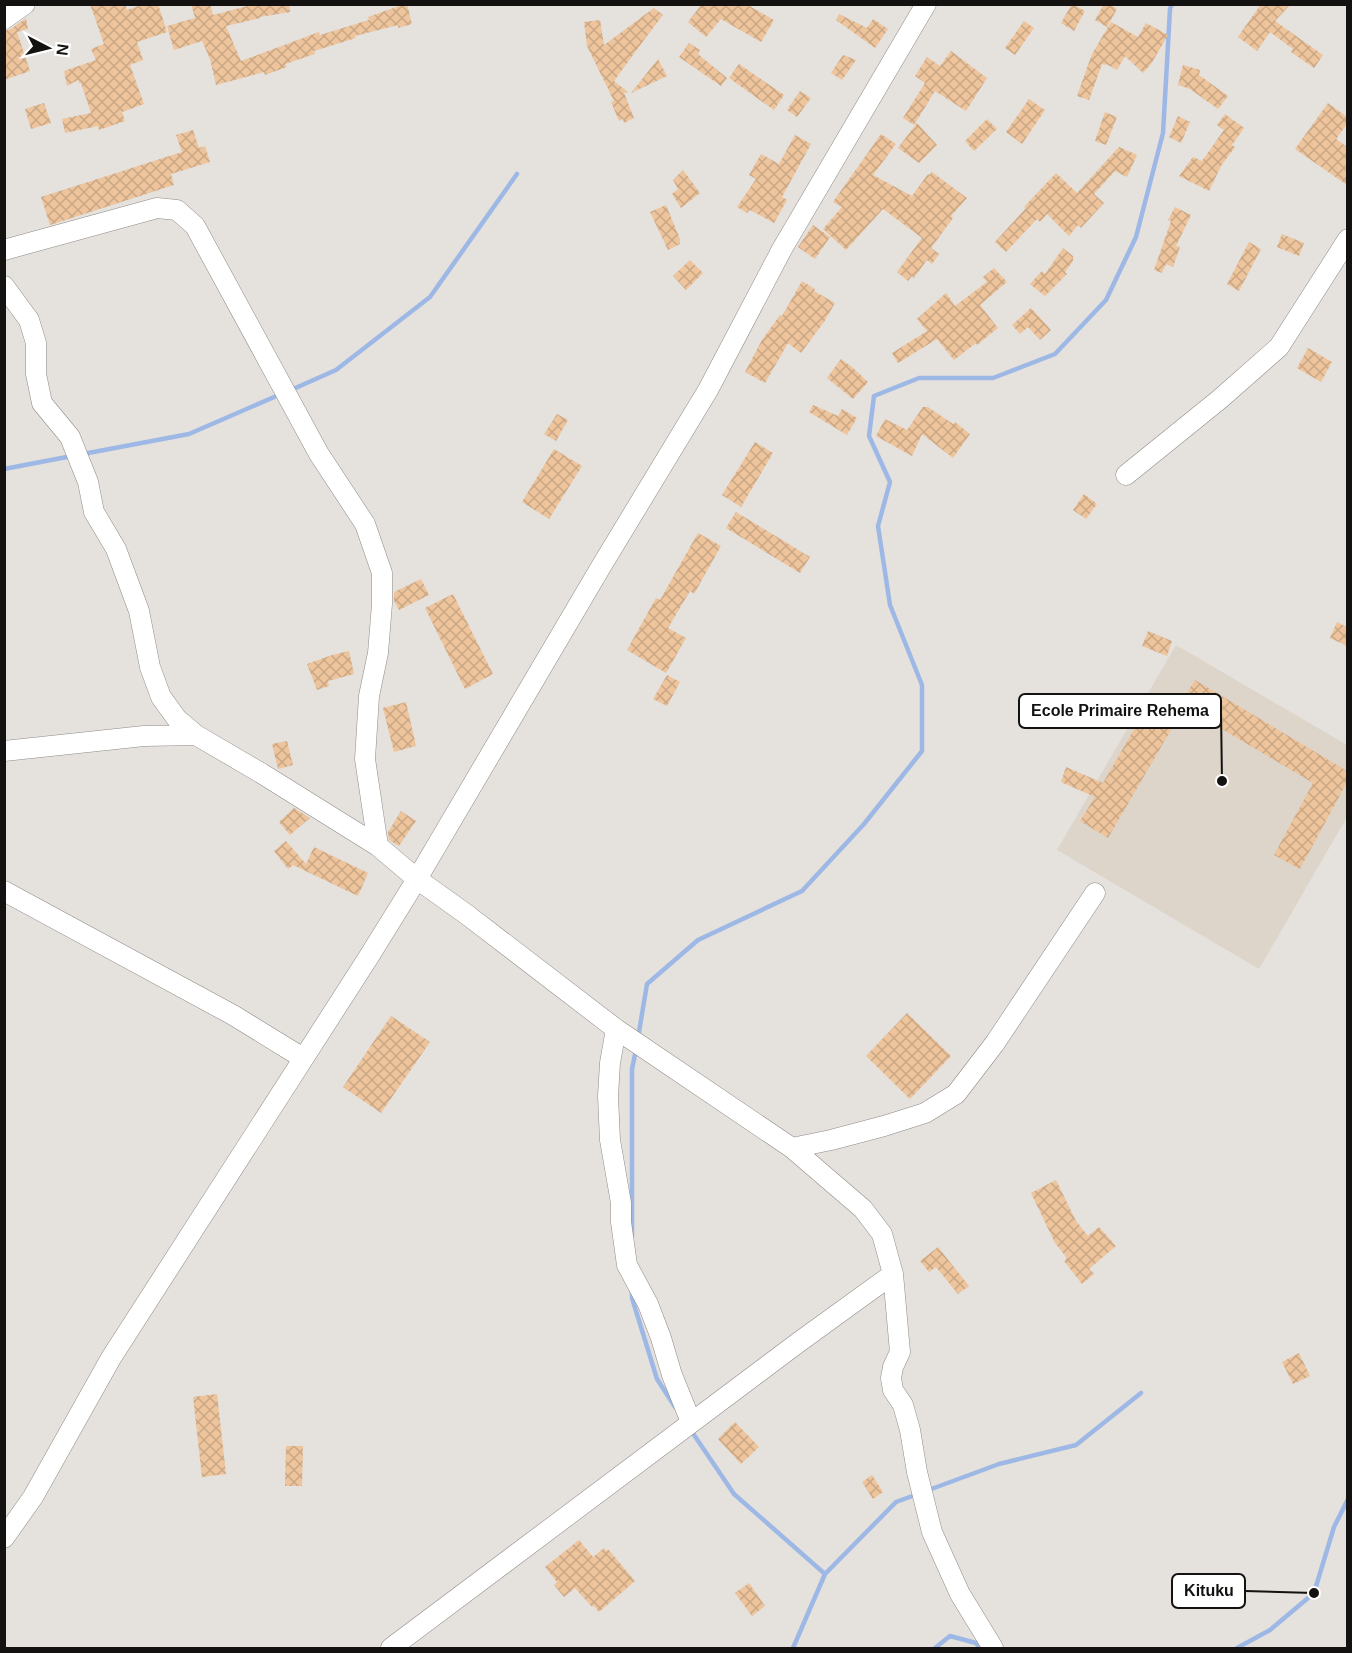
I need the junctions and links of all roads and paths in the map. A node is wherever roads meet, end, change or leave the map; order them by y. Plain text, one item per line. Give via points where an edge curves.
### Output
1 (25, 4) edge
2 (926, 4) edge
3 (4, 19) edge
4 (1347, 239) edge
5 (4, 250) edge
6 (4, 286) edge
7 (1126, 474) dead end
8 (196, 735) junction
9 (4, 751) edge
10 (378, 846) junction
11 (417, 879) junction
12 (4, 891) edge
13 (1095, 893) dead end
14 (616, 1029) junction
15 (303, 1058) junction
16 (792, 1148) junction
17 (893, 1274) junction
18 (691, 1422) junction
19 (4, 1538) edge
20 (391, 1648) edge
21 (993, 1648) edge

1 - 3 street
2 - 11 street via 782,249 708,390
4 - 7 street via 1279,346
5 - 10 street via 157,208 177,210 195,226 319,454 365,524 382,573 378,653 369,696 365,759
6 - 8 street via 29,320 36,343 36,374 42,403 70,437 88,482 94,512 116,549 140,611 150,667 162,697 177,719
8 - 9 street via 144,736
8 - 10 street
10 - 11 street
11 - 14 street
11 - 15 street
12 - 15 street via 233,1015
13 - 16 street via 995,1043 956,1094 925,1113
14 - 16 street
14 - 18 street via 608,1096 610,1140 627,1265 648,1304
15 - 19 street via 111,1358 33,1497
16 - 17 street via 863,1209 882,1234
17 - 18 street
17 - 21 street via 900,1352 893,1367 893,1390 903,1405 910,1430 932,1532 960,1594
18 - 20 street

